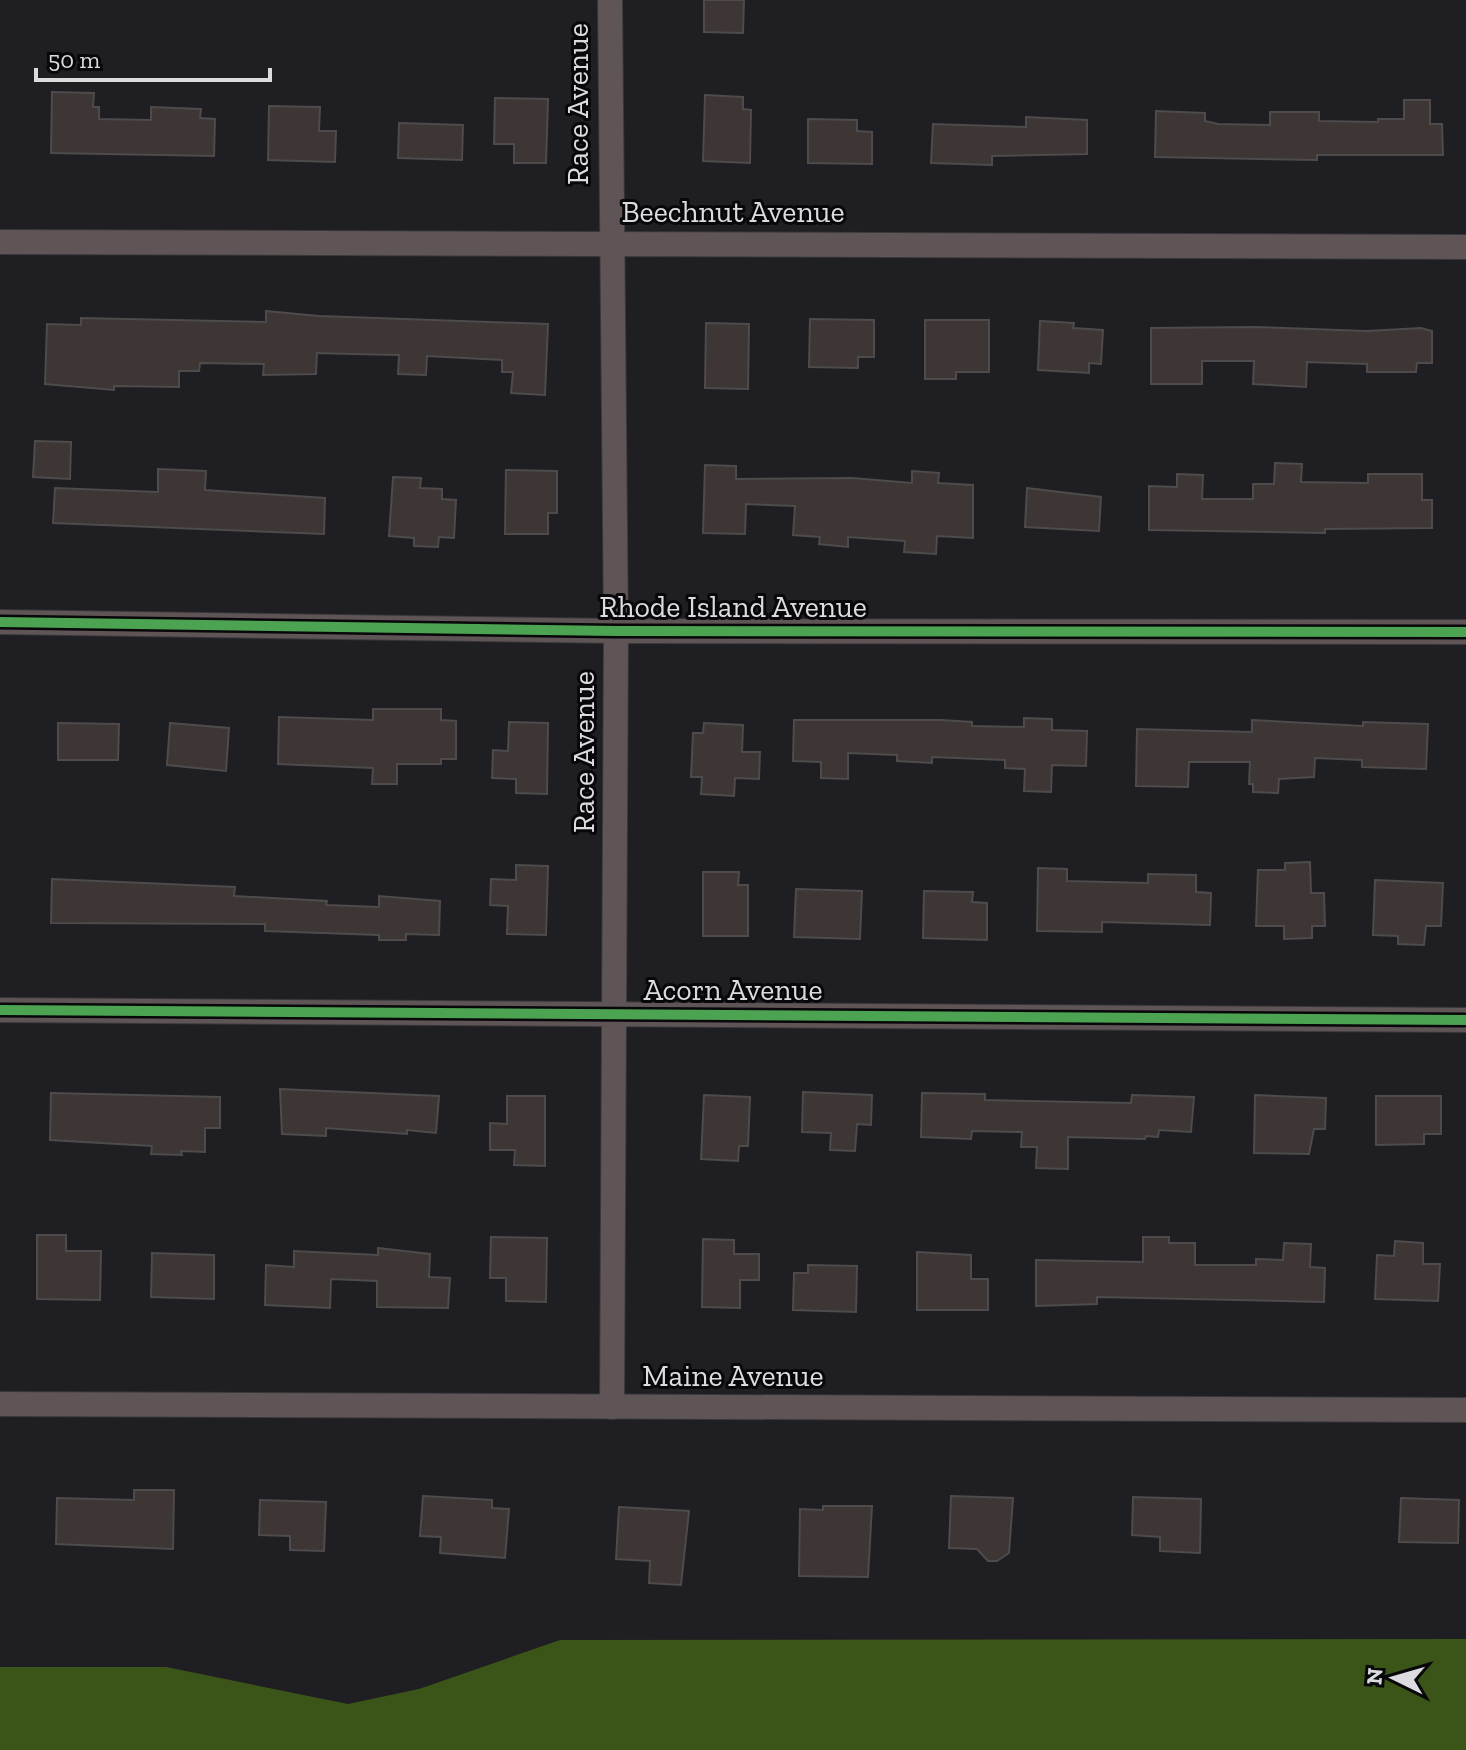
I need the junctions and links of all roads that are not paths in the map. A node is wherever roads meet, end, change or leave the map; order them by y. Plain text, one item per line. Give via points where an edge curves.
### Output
1 (610, 0) edge
2 (0, 242) edge
3 (610, 243) junction
4 (1466, 247) edge
5 (0, 622) edge
6 (616, 631) junction
7 (1466, 632) edge
8 (0, 1010) edge
9 (616, 1013) junction
10 (1466, 1020) edge
11 (0, 1404) edge
12 (612, 1407) junction
13 (1466, 1410) edge

1 - 3 street, Race Avenue
2 - 3 street, Beechnut Avenue
3 - 4 street, Beechnut Avenue
3 - 6 street, Race Avenue
5 - 6 street, Rhode Island Avenue
6 - 7 street, Rhode Island Avenue
6 - 9 street, Race Avenue
8 - 9 street, Acorn Avenue
9 - 10 street, Acorn Avenue
9 - 12 street, Race Avenue
11 - 12 street, Maine Avenue
12 - 13 street, Maine Avenue

